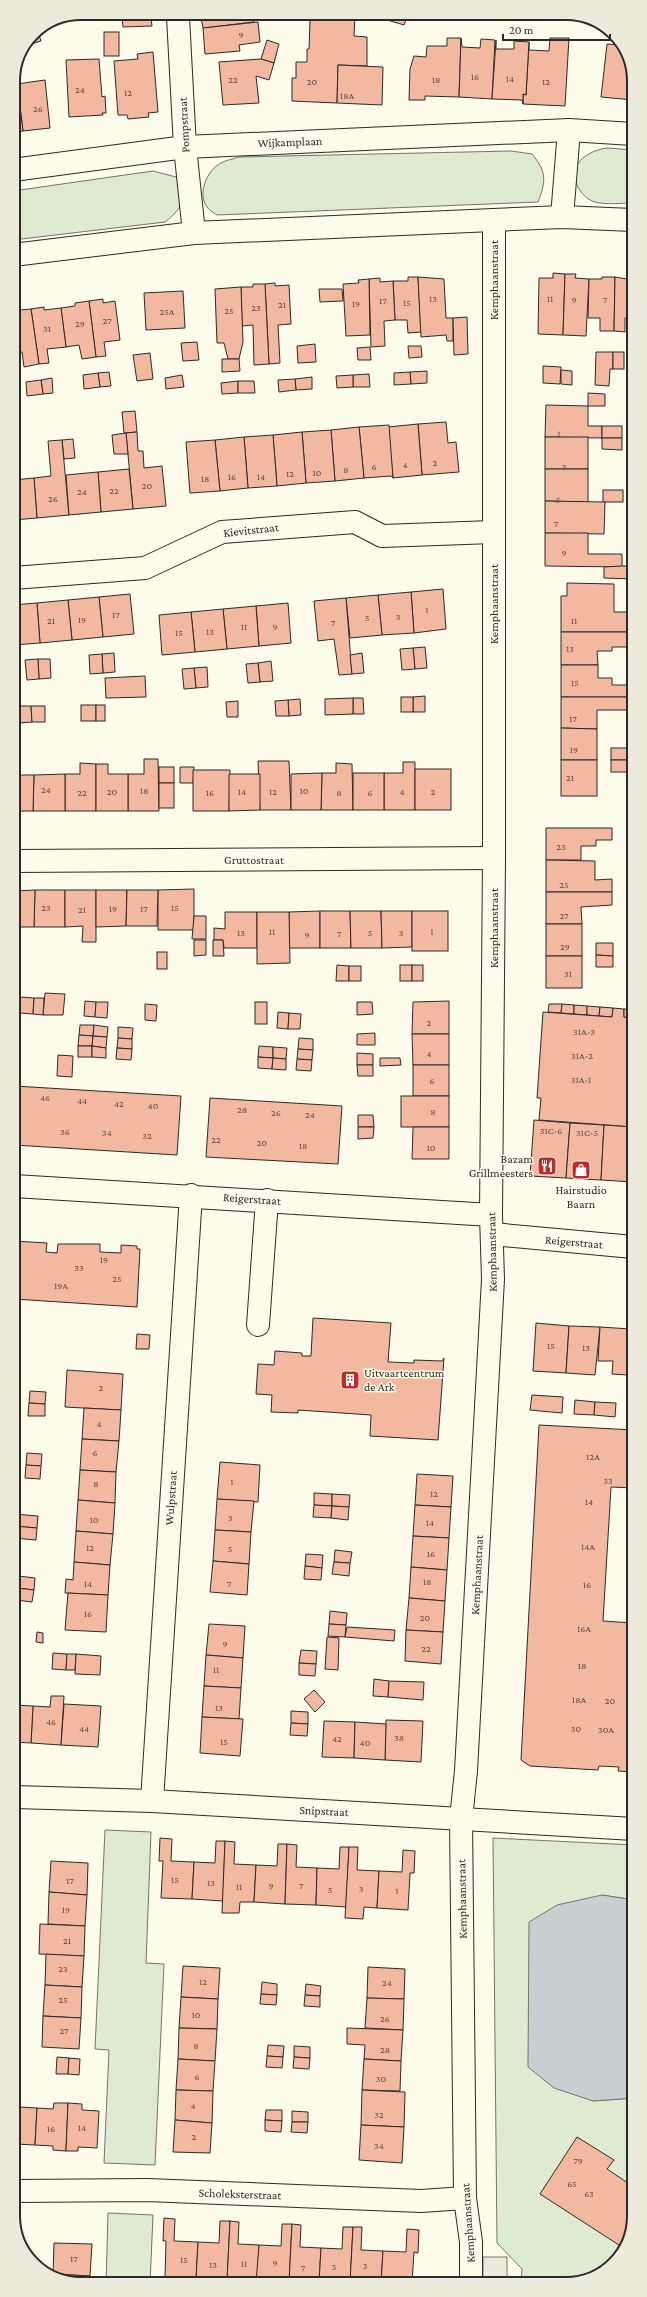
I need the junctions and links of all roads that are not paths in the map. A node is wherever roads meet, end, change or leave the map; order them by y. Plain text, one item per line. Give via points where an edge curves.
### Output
1 (178, 20) edge
2 (569, 130) junction
3 (627, 134) edge
4 (185, 147) junction
5 (20, 169) edge
6 (562, 217) junction
7 (494, 220) junction
8 (627, 220) edge
9 (194, 234) junction
10 (20, 254) edge
11 (494, 532) junction
12 (20, 577) edge
13 (494, 858) junction
14 (20, 862) edge
15 (20, 1186) edge
16 (191, 1195) junction
17 (267, 1200) junction
18 (491, 1225) junction
19 (627, 1247) edge
20 (258, 1326) dead end
21 (20, 1797) edge
22 (152, 1801) junction
23 (461, 1819) junction
24 (627, 1829) edge
25 (20, 2191) edge
26 (465, 2198) junction
27 (471, 2277) edge

1 - 4 street, Pompstraat
2 - 3 street, Wijkamplaan
2 - 4 street, Wijkamplaan
2 - 6 street
4 - 5 street, Wijkamplaan
4 - 9 street, Pompstraat
6 - 7 street
6 - 8 street
7 - 9 street
7 - 11 street, Kemphaanstraat
9 - 10 street
11 - 12 street, Kievitstraat via 382,536 355,522 222,532 145,568
11 - 13 street, Kemphaanstraat
13 - 14 street, Gruttostraat
13 - 18 street, Kemphaanstraat
15 - 16 street, Reigerstraat
16 - 17 street, Reigerstraat
16 - 22 street, Wulpstraat
17 - 18 street, Reigerstraat
17 - 20 street
18 - 19 street, Reigerstraat
18 - 23 street, Kemphaanstraat via 493,1287 466,1771
21 - 22 street, Snipstraat
22 - 23 street, Snipstraat
23 - 24 street, Snipstraat
23 - 26 street, Kemphaanstraat
25 - 26 street, Scholeksterstraat via 147,2190 421,2201
26 - 27 street, Kemphaanstraat via 471,2242

